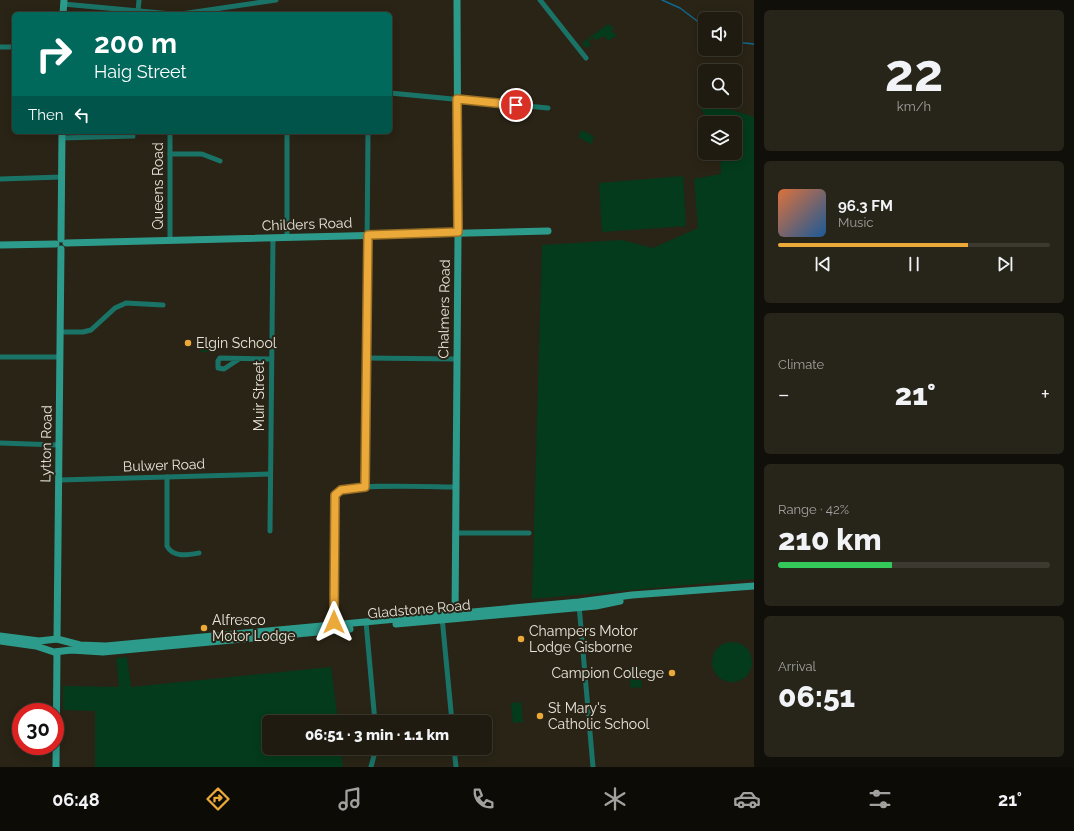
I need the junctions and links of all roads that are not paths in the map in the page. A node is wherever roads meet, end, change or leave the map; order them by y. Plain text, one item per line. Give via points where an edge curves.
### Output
1 (139, 0) edge
2 (276, 0) edge
3 (457, 0) edge
4 (540, 0) edge
5 (64, 2) edge
6 (138, 11) junction
7 (63, 12) edge
8 (149, 12) edge
9 (195, 12) edge
10 (0, 47) edge
11 (12, 47) edge
12 (586, 58) dead end
13 (392, 93) edge
14 (457, 99) junction
15 (548, 108) dead end
16 (170, 134) edge
17 (287, 134) edge
18 (368, 134) edge
19 (62, 135) edge
20 (133, 136) dead end
21 (170, 154) junction
22 (220, 161) dead end
23 (62, 177) junction
24 (0, 179) edge
25 (548, 231) dead end
26 (458, 232) junction
27 (368, 235) junction
28 (287, 237) junction
29 (273, 238) junction
30 (170, 241) junction
31 (61, 244) junction
32 (0, 246) edge
33 (163, 305) dead end
34 (60, 332) junction
35 (0, 357) edge
36 (60, 357) junction
37 (271, 358) junction
38 (366, 358) junction
39 (239, 359) dead end
40 (457, 360) junction
41 (0, 443) edge
42 (59, 444) junction
43 (270, 474) junction
44 (167, 477) junction
45 (59, 480) junction
46 (365, 487) junction
47 (455, 487) junction
48 (270, 531) dead end
49 (455, 533) junction
50 (529, 533) dead end
51 (199, 553) dead end
52 (754, 586) edge
53 (579, 605) junction
54 (454, 616) junction
55 (442, 618) junction
56 (366, 625) junction
57 (334, 628) junction
58 (0, 636) edge
59 (57, 640) junction
60 (0, 641) edge
61 (57, 651) junction
62 (374, 715) edge
63 (451, 715) edge
64 (374, 755) edge
65 (455, 755) edge
66 (56, 767) edge
67 (371, 767) edge
68 (456, 767) edge
69 (593, 767) edge

1 - 6 street
2 - 9 street
3 - 14 main road, Chalmers Road
4 - 12 street
5 - 6 street
5 - 7 main road
6 - 8 street
10 - 11 street
13 - 14 street
14 - 15 street
14 - 26 main road, Chalmers Road
16 - 21 street, Queens Road
17 - 28 street
18 - 27 street
19 - 20 street
19 - 23 main road, Lytton Road
21 - 22 street via 202,154
21 - 30 street, Queens Road
23 - 24 street
23 - 31 main road, Lytton Road
25 - 26 main road, Childers Road
26 - 27 main road, Childers Road
26 - 40 main road, Chalmers Road
27 - 28 main road, Childers Road
27 - 38 street
28 - 29 main road, Childers Road
29 - 30 main road, Childers Road
29 - 37 street, Muir Street
30 - 31 main road, Childers Road
31 - 32 main road, Childers Road
31 - 34 main road, Lytton Road
33 - 34 street via 126,303 115,308 91,330
34 - 36 main road, Lytton Road
35 - 36 street
36 - 42 main road, Lytton Road
37 - 39 street
37 - 43 street, Muir Street
38 - 40 street
38 - 46 street
40 - 47 main road, Chalmers Road
41 - 42 street
42 - 45 main road, Lytton Road
43 - 44 street, Bulwer Road
43 - 48 street, Muir Street
44 - 45 street, Bulwer Road
44 - 51 street via 168,546 177,554
45 - 59 main road, Lytton Road
46 - 47 street
46 - 57 street via 341,490 336,492 334,497
47 - 49 main road, Chalmers Road
49 - 50 street
49 - 54 main road, Chalmers Road
52 - 53 main road, Gladstone Road via 658,594 646,598
53 - 54 main road, Gladstone Road
53 - 69 street
54 - 55 main road, Gladstone Road
55 - 56 main road, Gladstone Road
55 - 63 street
56 - 57 main road, Gladstone Road
56 - 62 street
57 - 59 main road, Gladstone Road via 106,646
57 - 61 main road, Gladstone Road via 103,652
58 - 59 main road, Gladstone Road
59 - 61 main road via 63,646
59 - 61 main road via 50,646
60 - 61 main road, Gladstone Road
61 - 66 main road
64 - 67 street
65 - 68 street

